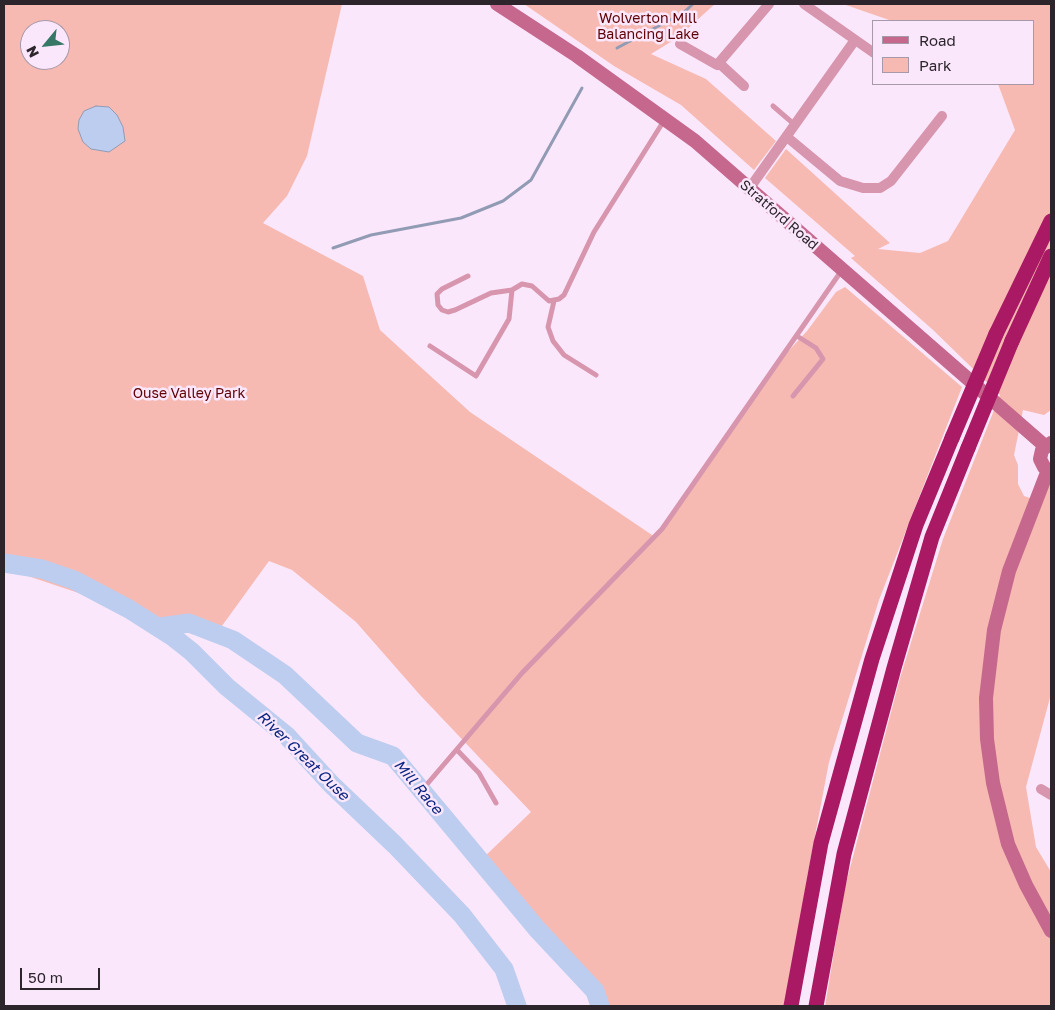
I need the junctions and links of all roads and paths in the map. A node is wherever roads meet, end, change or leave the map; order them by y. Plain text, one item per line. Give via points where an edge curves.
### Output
1 (497, 4) edge
2 (768, 4) edge
3 (804, 4) edge
4 (855, 40) junction
5 (680, 44) dead end
6 (872, 52) edge
7 (719, 63) junction
8 (744, 86) dead end
9 (773, 106) dead end
10 (942, 116) dead end
11 (666, 118) junction
12 (795, 125) junction
13 (787, 137) junction
14 (749, 189) junction
15 (1051, 221) edge
16 (1051, 256) edge
17 (842, 270) junction
18 (468, 276) dead end
19 (512, 290) junction
20 (554, 301) junction
21 (797, 336) junction
22 (430, 346) dead end
23 (596, 375) dead end
24 (793, 396) dead end
25 (1048, 445) edge
26 (1050, 470) edge
27 (457, 750) junction
28 (428, 783) dead end
29 (1041, 789) dead end
30 (1051, 795) edge
31 (496, 802) dead end
32 (1051, 931) edge
33 (790, 1006) edge
34 (816, 1006) edge

1 - 11 street, Stratford Road
2 - 7 street
3 - 4 street
4 - 6 street
4 - 12 street
5 - 7 street via 717,66
7 - 8 street
9 - 12 lane
10 - 13 street via 891,181 880,188 863,188 840,181
11 - 14 street, Stratford Road
11 - 20 lane via 594,232 564,295
12 - 13 street
13 - 14 street
14 - 17 street, Stratford Road
15 - 33 highway, bridge via 996,334 916,525 872,660 821,843
16 - 34 highway, bridge via 1012,341 932,537 844,854
17 - 21 lane
17 - 25 street, Stratford Road
18 - 19 lane via 437,294 442,310 455,310 491,293
19 - 20 lane via 527,284 549,301
19 - 22 lane via 509,319 476,376
20 - 23 lane via 548,327 553,341 564,355
21 - 24 lane via 816,348 823,359
21 - 27 lane via 662,529 522,673
25 - 26 street via 1040,459
26 - 32 street via 1009,571 994,630 986,698 993,784 1008,844
27 - 28 lane
27 - 31 lane via 479,773
29 - 30 street

